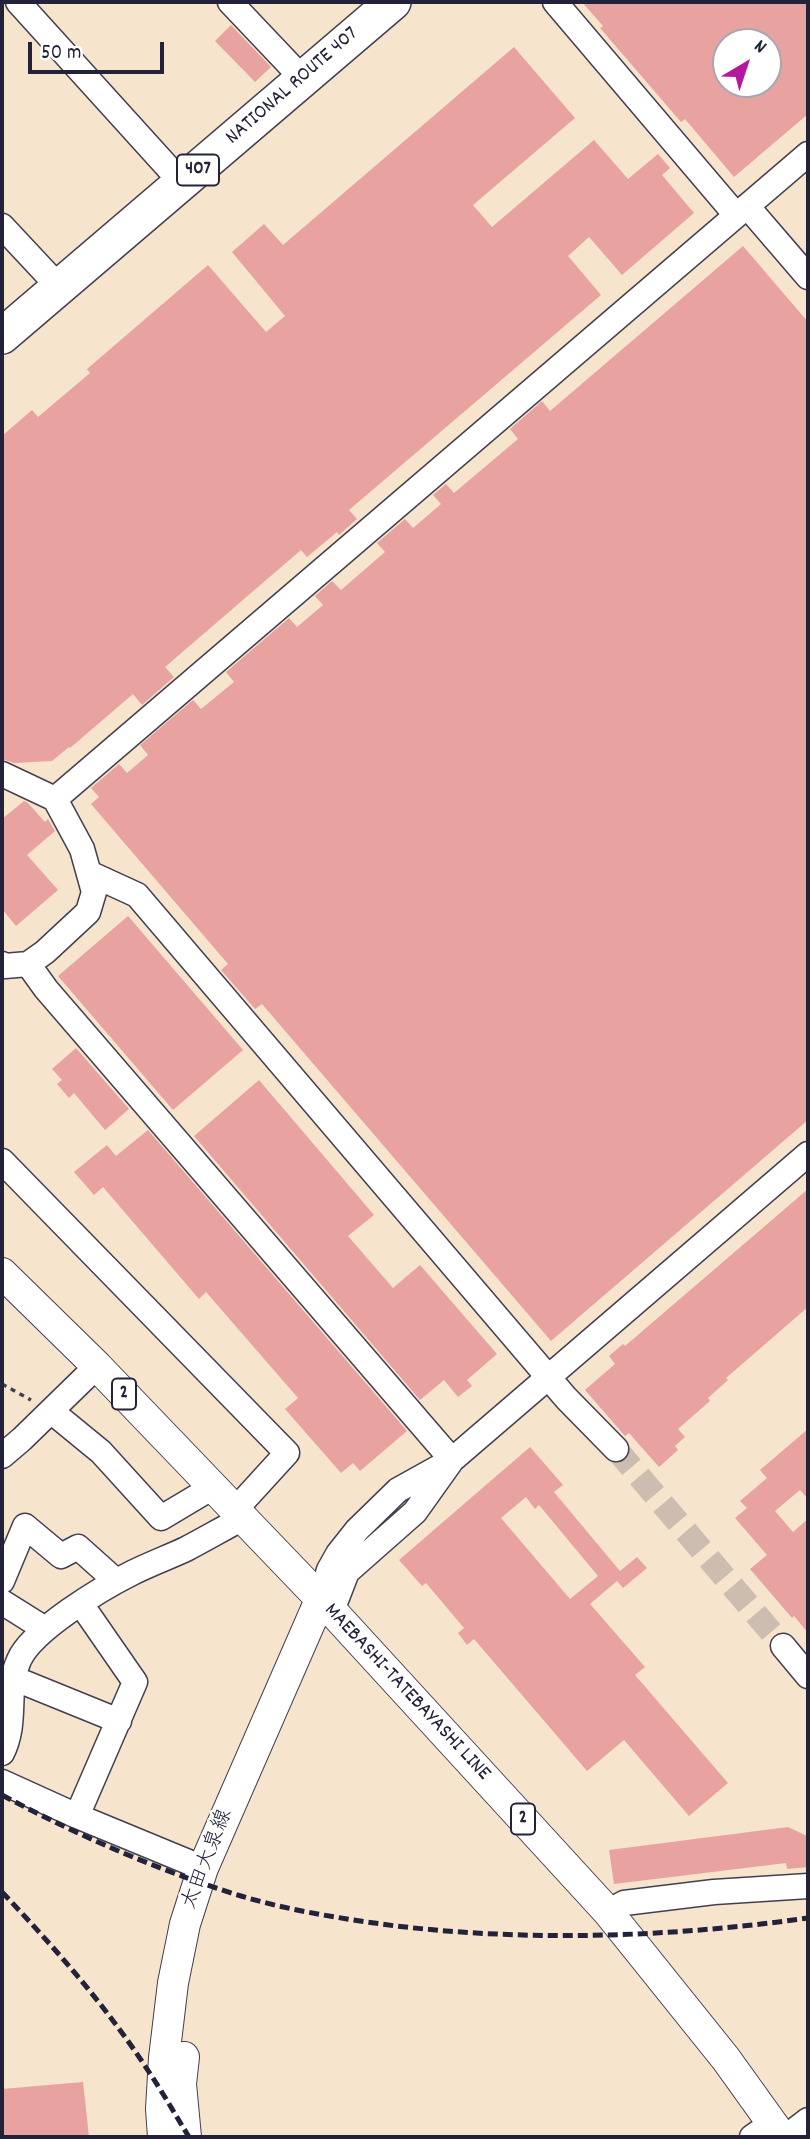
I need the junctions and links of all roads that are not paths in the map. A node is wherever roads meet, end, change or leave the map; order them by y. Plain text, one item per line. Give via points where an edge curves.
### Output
1 (18, 2) edge
2 (230, 2) edge
3 (393, 2) edge
4 (555, 2) edge
5 (303, 79) junction
6 (808, 154) edge
7 (182, 183) junction
8 (741, 210) junction
9 (2, 226) edge
10 (808, 277) edge
11 (59, 287) junction
12 (2, 336) edge
13 (2, 774) edge
14 (55, 799) junction
15 (89, 873) junction
16 (2, 964) edge
17 (28, 964) junction
18 (808, 1154) edge
19 (2, 1161) edge
20 (2, 1273) edge
21 (97, 1366) junction
22 (550, 1377) junction
23 (51, 1412) junction
24 (616, 1448) tunnel mouth
25 (2, 1456) edge
26 (452, 1460) junction
27 (213, 1487) junction
28 (239, 1514) junction
29 (125, 1577) junction
30 (2, 1581) edge
31 (2, 1602) edge
32 (81, 1604) junction
33 (326, 1606) junction
34 (45, 1629) junction
35 (783, 1646) tunnel mouth
36 (808, 1676) edge
37 (13, 1688) junction
38 (119, 1721) junction
39 (2, 1753) edge
40 (2, 1782) edge
41 (77, 1816) junction
42 (203, 1868) junction
43 (808, 1886) edge
44 (608, 1912) junction
45 (808, 2120) edge
46 (773, 2134) edge
47 (163, 2137) edge
48 (186, 2137) edge

1 - 7 street
2 - 5 street
3 - 5 highway, NATIONAL ROUTE 407 / 407
4 - 8 street
5 - 7 highway, NATIONAL ROUTE 407 / 407
6 - 8 street
7 - 11 highway, NATIONAL ROUTE 407 / 407
8 - 10 street
8 - 14 street
9 - 11 street
11 - 12 highway, NATIONAL ROUTE 407 / 407
13 - 14 street
14 - 15 street via 82,849
15 - 17 street via 94,892 88,912
15 - 22 street via 137,895
16 - 17 street
17 - 26 street
18 - 22 street
19 - 28 street via 287,1453
20 - 21 main road, MAEBASHI-TATEBAYASHI LINE / 2
21 - 23 street
21 - 27 main road, MAEBASHI-TATEBAYASHI LINE / 2
22 - 24 street
22 - 26 street
23 - 25 street
23 - 27 street via 102,1452 162,1518
26 - 33 street via 398,1490 358,1530 329,1570
27 - 28 main road, MAEBASHI-TATEBAYASHI LINE / 2
28 - 29 street via 186,1549
28 - 33 main road, MAEBASHI-TATEBAYASHI LINE / 2
29 - 30 street via 78,1546 61,1556 25,1526
29 - 32 street
31 - 34 street
32 - 34 street
32 - 38 street via 135,1682
33 - 42 main road, 太田大泉線
33 - 44 main road, MAEBASHI-TATEBAYASHI LINE / 2
33 - 48 main road, 太田大泉線 via 200,1930 181,2084
34 - 37 street via 23,1651
35 - 36 street
37 - 38 street
37 - 39 street via 11,1730
38 - 41 street
40 - 41 street
41 - 42 street
42 - 47 main road, 太田大泉線 via 173,1983 161,2109
43 - 44 street via 624,1903
44 - 46 main road, MAEBASHI-TATEBAYASHI LINE / 2 via 726,2059
45 - 46 street

